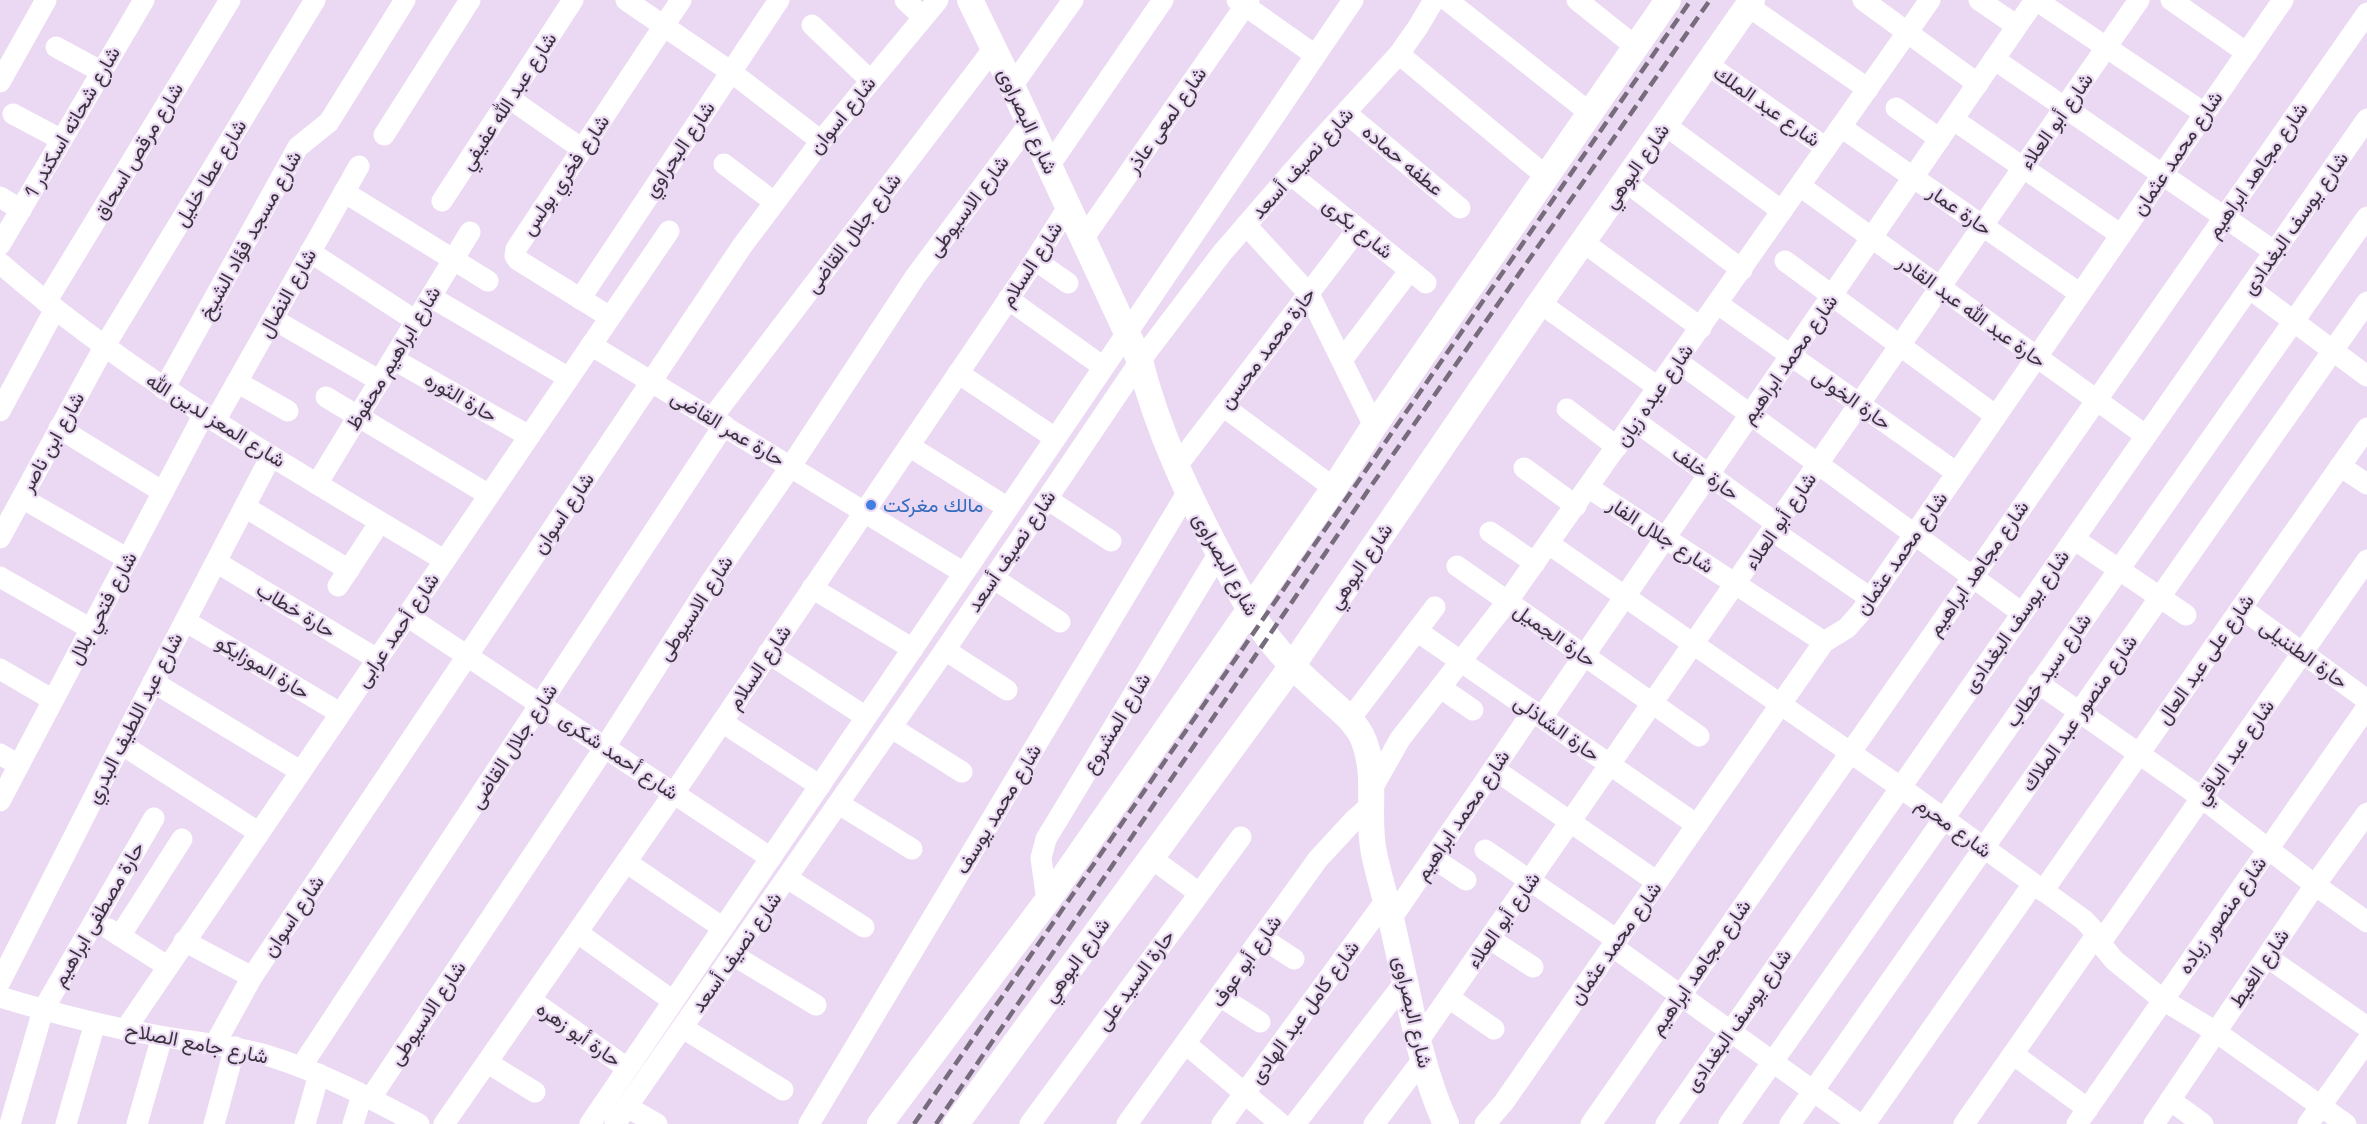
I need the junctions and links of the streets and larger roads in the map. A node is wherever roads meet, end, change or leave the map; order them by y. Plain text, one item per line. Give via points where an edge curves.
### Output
1 (46, 0) edge
2 (144, 0) edge
3 (230, 0) edge
4 (315, 0) edge
5 (405, 0) edge
6 (470, 0) edge
7 (573, 0) edge
8 (626, 0) edge
9 (681, 0) edge
10 (778, 0) edge
11 (905, 0) edge
12 (938, 0) edge
13 (1073, 0) edge
14 (1163, 0) edge
15 (1353, 0) edge
16 (1434, 0) edge
17 (1447, 0) edge
18 (1577, 0) edge
19 (1668, 0) edge
20 (1863, 0) edge
21 (1930, 0) edge
22 (1979, 0) edge
23 (2035, 0) edge
24 (2139, 0) edge
25 (2171, 0) edge
26 (2283, 0) edge
27 (973, 2) edge
28 (1244, 2) edge
29 (1750, 3) edge
30 (2367, 13) edge
31 (924, 17) junction
32 (812, 25) dead end
33 (663, 26) junction
34 (2017, 26) junction
35 (1907, 33) junction
36 (56, 47) dead end
37 (1636, 47) junction
38 (994, 48) junction
39 (2106, 48) junction
40 (2247, 53) junction
41 (1399, 54) junction
42 (1315, 56) junction
43 (1994, 59) junction
44 (1707, 64) junction
45 (102, 72) junction
46 (730, 72) junction
47 (870, 80) junction
48 (0, 82) edge
49 (1977, 84) junction
50 (1012, 86) junction
51 (1868, 89) junction
52 (509, 98) junction
53 (1896, 108) dead end
54 (2065, 108) junction
55 (1346, 113) junction
56 (1590, 113) junction
57 (2204, 113) junction
58 (13, 114) dead end
59 (2367, 119) edge
60 (1953, 120) junction
61 (1029, 123) junction
62 (1665, 125) junction
63 (1841, 127) junction
64 (384, 135) dead end
65 (1940, 139) junction
66 (62, 141) junction
67 (821, 141) junction
68 (582, 148) junction
69 (1826, 148) junction
70 (724, 164) dead end
71 (359, 166) dead end
72 (1050, 166) junction
73 (2023, 168) junction
74 (1290, 174) junction
75 (2162, 175) junction
76 (1547, 177) junction
77 (1914, 178) junction
78 (1625, 181) junction
79 (1800, 186) junction
80 (344, 192) junction
81 (0, 197) edge
82 (442, 201) dead end
83 (774, 202) junction
84 (1068, 207) junction
85 (1460, 208) dead end
86 (21, 210) junction
87 (1782, 211) junction
88 (2223, 217) junction
89 (2367, 217) edge
90 (1246, 225) junction
91 (1983, 226) junction
92 (1358, 228) junction
93 (669, 231) dead end
94 (470, 232) dead end
95 (2121, 235) junction
96 (1083, 239) junction
97 (1873, 239) junction
98 (1583, 242) junction
99 (310, 252) junction
100 (2274, 252) junction
101 (453, 259) junction
102 (0, 260) edge
103 (1035, 260) junction
104 (1785, 261) dead end
105 (1742, 270) junction
106 (488, 281) dead end
107 (1068, 283) dead end
108 (1940, 287) junction
109 (2249, 288) junction
110 (2079, 293) junction
111 (1308, 294) junction
112 (1833, 296) junction
113 (430, 297) junction
114 (580, 299) junction
115 (1008, 299) junction
116 (2367, 302) edge
117 (1540, 303) junction
118 (1718, 304) junction
119 (50, 306) junction
120 (610, 317) junction
121 (273, 319) junction
122 (416, 321) junction
123 (2294, 321) junction
124 (1701, 328) junction
125 (1126, 331) junction
126 (591, 345) junction
127 (1901, 346) junction
128 (104, 347) junction
129 (2333, 351) junction
130 (1791, 356) junction
131 (2037, 357) junction
132 (393, 359) junction
133 (1342, 360) junction
134 (1140, 361) junction
135 (1677, 361) junction
136 (1102, 366) junction
137 (958, 373) junction
138 (2367, 376) edge
139 (569, 378) junction
140 (380, 381) junction
141 (651, 381) junction
142 (237, 382) junction
143 (1659, 388) junction
144 (164, 389) junction
145 (326, 397) dead end
146 (2096, 399) junction
147 (1860, 405) junction
148 (1223, 406) junction
149 (1567, 409) dead end
150 (0, 411) edge
151 (288, 411) dead end
152 (1750, 414) junction
153 (358, 416) junction
154 (1996, 416) junction
155 (210, 417) junction
156 (1635, 421) junction
157 (718, 422) junction
158 (1374, 426) junction
159 (59, 428) junction
160 (2367, 428) edge
161 (2145, 435) junction
162 (529, 436) junction
163 (1055, 438) junction
164 (909, 446) junction
165 (1617, 447) junction
166 (271, 456) junction
167 (1818, 464) junction
168 (791, 466) junction
169 (2340, 466) junction
170 (1176, 467) junction
171 (1524, 468) dead end
172 (1957, 473) junction
173 (1709, 475) junction
174 (317, 484) junction
175 (2367, 484) edge
176 (1334, 488) junction
177 (1589, 488) junction
178 (163, 492) junction
179 (1187, 493) junction
180 (489, 495) junction
181 (22, 498) junction
182 (1047, 499) junction
183 (1576, 506) junction
184 (244, 507) junction
185 (1008, 508) junction
186 (865, 511) junction
187 (380, 522) junction
188 (1775, 528) junction
189 (1490, 532) dead end
190 (1914, 534) junction
191 (0, 538) edge
192 (1666, 538) junction
193 (2074, 539) junction
194 (1111, 541) dead end
195 (1549, 544) junction
196 (1219, 553) junction
197 (128, 559) junction
198 (444, 560) junction
199 (2367, 560) edge
200 (216, 562) junction
201 (1535, 563) junction
202 (1457, 566) dead end
203 (2119, 570) junction
204 (964, 573) junction
205 (1972, 576) junction
206 (0, 578) edge
207 (993, 578) junction
208 (1736, 584) junction
209 (812, 588) junction
210 (1626, 598) junction
211 (1870, 598) junction
212 (2159, 598) junction
213 (1508, 602) junction
214 (1435, 607) dead end
215 (2241, 608) junction
216 (1249, 609) junction
217 (2022, 613) junction
218 (407, 615) junction
219 (2186, 615) dead end
220 (185, 621) junction
221 (1060, 622) dead end
222 (91, 629) junction
223 (1417, 631) junction
224 (1824, 642) junction
225 (1694, 645) junction
226 (913, 649) junction
227 (945, 650) junction
228 (768, 653) junction
229 (2303, 653) junction
230 (468, 656) junction
231 (1585, 656) junction
232 (377, 659) junction
233 (1462, 662) junction
234 (1292, 666) junction
235 (0, 669) edge
236 (153, 682) junction
237 (2038, 683) junction
238 (1441, 688) junction
239 (1007, 690) dead end
240 (53, 700) junction
241 (2367, 700) edge
242 (540, 704) junction
243 (1653, 704) junction
244 (1781, 705) junction
245 (2367, 707) edge
246 (1473, 710) dead end
247 (2079, 712) junction
248 (340, 713) junction
249 (1538, 714) junction
250 (866, 717) junction
251 (1350, 719) junction
252 (722, 722) junction
253 (892, 728) junction
254 (1699, 736) dead end
255 (121, 744) junction
256 (605, 747) junction
257 (1850, 753) junction
258 (0, 754) edge
259 (2139, 754) junction
260 (19, 765) junction
261 (1611, 765) junction
262 (1494, 769) junction
263 (300, 771) junction
264 (962, 772) dead end
265 (820, 786) junction
266 (1900, 788) junction
267 (674, 793) junction
268 (1372, 795) junction
269 (2202, 798) junction
270 (0, 801) edge
271 (839, 804) junction
272 (2367, 813) edge
273 (154, 818) dead end
274 (1943, 819) junction
275 (1571, 822) junction
276 (1698, 825) junction
277 (258, 832) junction
278 (1240, 837) dead end
279 (182, 839) dead end
280 (1984, 848) junction
281 (912, 849) dead end
282 (1485, 850) dead end
283 (2268, 850) junction
284 (771, 858) junction
285 (1151, 858) junction
286 (1433, 858) junction
287 (626, 862) junction
288 (787, 878) junction
289 (1466, 880) dead end
290 (1530, 881) junction
291 (1657, 882) junction
292 (2315, 885) junction
293 (2038, 887) junction
294 (1199, 893) junction
295 (1047, 901) junction
296 (1389, 910) junction
297 (95, 920) junction
298 (2367, 922) edge
299 (864, 927) dead end
300 (723, 928) junction
301 (578, 933) junction
302 (120, 936) junction
303 (1262, 938) junction
304 (2099, 938) junction
305 (1490, 939) junction
306 (184, 941) junction
307 (1615, 943) junction
308 (733, 955) junction
309 (2267, 957) junction
310 (1294, 959) dead end
311 (167, 966) junction
312 (1533, 967) dead end
313 (252, 978) junction
314 (0, 982) edge
315 (1405, 982) junction
316 (1681, 995) junction
317 (0, 997) edge
318 (1221, 997) junction
319 (1449, 998) junction
320 (531, 1000) junction
321 (2163, 1000) junction
322 (673, 1001) junction
323 (816, 1005) dead end
324 (43, 1010) junction
325 (1260, 1022) dead end
326 (95, 1023) junction
327 (2367, 1027) edge
328 (683, 1028) junction
329 (1494, 1029) dead end
330 (124, 1030) junction
331 (1731, 1031) junction
332 (2216, 1032) junction
333 (162, 1037) junction
334 (2367, 1041) edge
335 (1186, 1044) junction
336 (225, 1046) junction
337 (1421, 1050) junction
338 (2013, 1054) junction
339 (1773, 1062) junction
340 (488, 1063) junction
341 (627, 1068) junction
342 (310, 1070) junction
343 (783, 1090) dead end
344 (1814, 1091) junction
345 (535, 1092) dead end
346 (1244, 1093) junction
347 (366, 1097) junction
348 (2170, 1100) junction
349 (2321, 1106) junction
350 (621, 1115) edge
351 (2083, 1116) edge
352 (10, 1124) edge
353 (66, 1124) edge
354 (137, 1124) edge
355 (214, 1124) edge
356 (305, 1124) edge
357 (353, 1124) edge
358 (419, 1124) edge
359 (444, 1124) edge
360 (590, 1124) edge
361 (657, 1124) edge
362 (809, 1124) edge
363 (880, 1124) edge
364 (956, 1124) edge
365 (1030, 1124) edge
366 (1127, 1124) edge
367 (1222, 1124) edge
368 (1281, 1124) edge
369 (1295, 1124) edge
370 (1374, 1124) edge
371 (1446, 1124) edge
372 (1485, 1124) edge
373 (1591, 1124) edge
374 (1666, 1124) edge
375 (1729, 1124) edge
376 (1790, 1124) edge
377 (1859, 1124) edge
378 (1865, 1124) edge
379 (1964, 1124) edge
380 (2154, 1124) edge
381 (2203, 1124) edge
382 (2308, 1124) edge
383 (2346, 1124) edge

1 - 48 street
2 - 45 street, شارع شحاته اسكندر 1
3 - 119 street, شارع مرقص اسحاق
4 - 128 street, شارع عطا خليل
5 - 144 street, شارع مسجد فؤاد الشيخ via 329,122 298,147
6 - 64 street
7 - 52 street, شارع عبد الله عفيفي
8 - 33 street
9 - 33 street, شارع فخري بولس
10 - 46 street, شارع البحراوي
11 - 31 street
12 - 31 street, شارع اسوان
13 - 50 street
14 - 72 street
15 - 42 street, شارع نصيف أسعد
16 - 41 street, شارع نصيف أسعد
17 - 56 street
18 - 37 street
19 - 37 street
20 - 35 street
21 - 35 street, شارع عبده زيان
22 - 34 street
23 - 34 street, شارع محمد ابراهيم
23 - 39 street
24 - 39 street, شارع أبو العلاء
25 - 40 street
26 - 40 street, شارع محمد عثمان
27 - 38 street, شارع البصراوى
28 - 42 street
28 - 96 street, شارع لمعى عاذر
29 - 44 street, شارع البوهي
29 - 51 street
30 - 88 street, شارع مجاهد ابراهيم
31 - 47 street, شارع اسوان
32 - 47 street
33 - 46 street
33 - 68 street, شارع فخري بولس
34 - 43 street, شارع محمد ابراهيم
35 - 49 street
35 - 51 street, شارع عبده زيان
36 - 45 street
37 - 56 street
38 - 50 street, شارع البصراوى
38 - 157 street, شارع جلال القاضى
39 - 54 street, شارع أبو العلاء
39 - 57 street
40 - 57 street, شارع محمد عثمان
41 - 55 street, شارع نصيف أسعد
41 - 76 street
42 - 125 street, شارع نصيف أسعد
43 - 49 street, شارع محمد ابراهيم
43 - 54 street
44 - 62 street, شارع البوهي
44 - 69 street, شارع عبد الملك
45 - 66 street, شارع شحاته اسكندر 1
46 - 67 street
46 - 114 street, شارع البحراوي
47 - 67 street, شارع اسوان
49 - 60 street, شارع محمد ابراهيم
50 - 61 street, شارع البصراوى
51 - 63 street, شارع عبده زيان
52 - 68 street
52 - 82 street, شارع عبد الله عفيفي
53 - 65 street
54 - 73 street, شارع أبو العلاء
54 - 75 street
55 - 74 street, شارع نصيف أسعد
55 - 85 street, عطفه حماده
56 - 76 street
57 - 75 street, شارع محمد عثمان
58 - 66 street
59 - 100 street, شارع يوسف البغدادى
60 - 65 street, شارع محمد ابراهيم
60 - 73 street
61 - 72 street, شارع البصراوى
61 - 168 street, شارع الاسيوطى via 926,262
62 - 78 street, شارع البوهي
62 - 87 street
63 - 69 street, شارع عبده زيان
63 - 77 street, حارة عمار
65 - 77 street, شارع محمد ابراهيم
66 - 86 street, شارع شحاته اسكندر 1
67 - 83 street, شارع اسوان
68 - 114 street, شارع فخري بولس via 515,256
69 - 79 street, شارع عبده زيان
70 - 83 street
71 - 80 street, شارع النضال
72 - 84 street, شارع البصراوى
73 - 91 street, شارع أبو العلاء
73 - 95 street
74 - 90 street, شارع نصيف أسعد
74 - 92 street, شارع بكرى
75 - 88 street
75 - 95 street, شارع محمد عثمان
76 - 158 street
77 - 91 street, حارة عمار
77 - 97 street, شارع محمد ابراهيم
78 - 98 street, شارع البوهي
78 - 105 street
79 - 87 street, شارع عبده زيان
79 - 97 street, حارة عبد الله عبد القادر
80 - 99 street, شارع النضال
80 - 101 street
81 - 86 street
83 - 141 street, شارع اسوان
84 - 96 street, شارع البصراوى
84 - 103 street, شارع السلام
86 - 102 street, شارع شحاته اسكندر 1
87 - 105 street, شارع عبده زيان
88 - 100 street
88 - 146 street, شارع مجاهد ابراهيم
89 - 123 street, شارع سيد خطاب
90 - 111 street
90 - 134 street, شارع نصيف أسعد
91 - 108 street, شارع أبو العلاء
91 - 110 street, حارة عمار
92 - 111 street, حارة محمد محسن
92 - 133 street, شارع بكرى via 1418,276
93 - 120 street, شارع أحمد عرابى
94 - 101 street, شارع ابراهيم محفوظ
95 - 110 street, شارع محمد عثمان
96 - 125 street, شارع البصراوى
97 - 108 street, حارة عبد الله عبد القادر
97 - 112 street, شارع محمد ابراهيم
98 - 117 street, شارع البوهي
98 - 124 street
99 - 121 street, شارع النضال
99 - 122 street
100 - 109 street, شارع يوسف البغدادى
101 - 106 street
101 - 113 street, شارع ابراهيم محفوظ
102 - 119 street, شارع المعز لدين الله
103 - 107 street
103 - 115 street, شارع السلام
104 - 112 street
105 - 118 street, شارع عبده زيان
108 - 127 street, شارع أبو العلاء
108 - 131 street, حارة عبد الله عبد القادر
109 - 123 street
109 - 161 street, شارع يوسف البغدادى
110 - 131 street, شارع محمد عثمان
111 - 133 street
111 - 148 street, حارة محمد محسن
112 - 127 street
112 - 130 street, شارع محمد ابراهيم
113 - 122 street, شارع ابراهيم محفوظ
113 - 139 street
114 - 120 street, شارع فخري بولس
115 - 136 street
115 - 137 street, شارع السلام
116 - 129 street, شارع منصور عبد الملاك
117 - 143 street
117 - 234 street, شارع البوهي
118 - 124 street, شارع عبده زيان
118 - 130 street, حارة الخولى
119 - 128 street, شارع المعز لدين الله
119 - 150 street, شارع مرقص اسحاق
120 - 126 street, شارع أحمد عرابى
121 - 140 street
121 - 142 street, شارع النضال
122 - 132 street, شارع ابراهيم محفوظ
123 - 129 street
123 - 203 street, شارع سيد خطاب
124 - 135 street, شارع عبده زيان
125 - 134 street, شارع البصراوى
125 - 136 street, شارع نصيف أسعد
126 - 139 street, شارع أحمد عرابى
126 - 141 street, حارة عمر القاضى
127 - 147 street, شارع أبو العلاء
127 - 154 street
128 - 144 street, شارع المعز لدين الله
128 - 159 street, شارع ابن ناصر
129 - 138 street
129 - 212 street, شارع منصور عبد الملاك
130 - 147 street, حارة الخولى
130 - 152 street, شارع محمد ابراهيم
131 - 146 street, حارة عبد الله عبد القادر
131 - 154 street, شارع محمد عثمان
132 - 140 street, شارع ابراهيم محفوظ
132 - 162 street, حارة الثوره
133 - 158 street
134 - 170 street, شارع البصراوى
134 - 182 street, شارع نصيف أسعد
135 - 143 street, شارع عبده زيان
135 - 152 street
136 - 163 street, شارع نصيف أسعد
137 - 163 street
137 - 164 street, شارع السلام
139 - 162 street, شارع أحمد عرابى
140 - 153 street, شارع ابراهيم محفوظ
141 - 157 street, حارة عمر القاضى
141 - 230 street, شارع اسوان
142 - 151 street
142 - 155 street, شارع النضال
143 - 156 street, شارع عبده زيان
144 - 155 street, شارع المعز لدين الله
145 - 153 street
146 - 161 street, حارة عبد الله عبد القادر
146 - 205 street, شارع مجاهد ابراهيم
147 - 167 street, شارع أبو العلاء
147 - 172 street, حارة الخولى
148 - 170 street, حارة محمد محسن
148 - 176 street
149 - 165 street
152 - 167 street
152 - 173 street, شارع محمد ابراهيم
153 - 174 street, شارع ابراهيم محفوظ
153 - 180 street
154 - 172 street, شارع محمد عثمان
155 - 166 street, شارع المعز لدين الله
155 - 178 street, شارع فتحي بلال
156 - 165 street, شارع عبده زيان
156 - 173 street, حارة خلف
157 - 168 street, حارة عمر القاضى
157 - 242 street, شارع جلال القاضى
158 - 176 street
159 - 178 street
159 - 181 street, شارع ابن ناصر
160 - 169 street, شارع على عبد العال
161 - 193 street, شارع يوسف البغدادى
162 - 180 street, شارع أحمد عرابى
163 - 185 street, شارع نصيف أسعد
164 - 185 street
164 - 186 street, شارع السلام
165 - 177 street, شارع عبده زيان
166 - 174 street, شارع المعز لدين الله
166 - 184 street, شارع عبد اللطيف البدري
167 - 188 street, شارع أبو العلاء
167 - 190 street
168 - 186 street, حارة عمر القاضى
168 - 256 street, شارع الاسيوطى
169 - 175 street
169 - 215 street, شارع على عبد العال
170 - 179 street, شارع البصراوى
171 - 183 street
172 - 190 street, شارع محمد عثمان
173 - 188 street, حارة خلف
173 - 192 street, شارع محمد ابراهيم
174 - 187 street, شارع المعز لدين الله
176 - 216 street
177 - 183 street, شارع عبده زيان
177 - 192 street, شارع جلال الفار
178 - 197 street, شارع فتحي بلال
179 - 196 street, شارع البصراوى
179 - 362 street, شارع محمد يوسف
180 - 198 street, شارع أحمد عرابى
181 - 191 street, شارع ابن ناصر
181 - 197 street
182 - 194 street
182 - 207 street, شارع نصيف أسعد
183 - 195 street, شارع عبده زيان
184 - 187 street via 343,578
184 - 200 street, شارع عبد اللطيف البدري
185 - 204 street, شارع نصيف أسعد
186 - 204 street, حارة عمر القاضى
186 - 209 street, شارع السلام
187 - 198 street, شارع المعز لدين الله
188 - 208 street, شارع أبو العلاء
188 - 211 street, حارة خلف
189 - 201 street
190 - 205 street
190 - 211 street, شارع محمد عثمان
192 - 208 street, شارع جلال الفار
192 - 210 street, شارع محمد ابراهيم
193 - 203 street
193 - 217 street, شارع يوسف البغدادى
195 - 201 street, شارع عبده زيان
195 - 210 street, شارع محرم
196 - 216 street, شارع البصراوى
196 - 295 street, شارع المشروع via 1046,839 1041,858
197 - 222 street, شارع فتحي بلال
198 - 218 street, شارع أحمد عرابى
199 - 229 street, شارع عبد الباقي
200 - 220 street, شارع عبد اللطيف البدري
200 - 232 street, حارة خطاب
201 - 213 street, شارع عبده زيان
202 - 213 street, حارة الجميل
203 - 212 street
203 - 237 street, شارع سيد خطاب
204 - 226 street, شارع نصيف أسعد
205 - 217 street
205 - 257 street, شارع مجاهد ابراهيم
206 - 222 street
207 - 221 street
207 - 227 street, شارع نصيف أسعد
208 - 224 street, شارع جلال الفار
208 - 225 street, شارع أبو العلاء
209 - 226 street
209 - 228 street, شارع السلام
210 - 225 street, شارع محرم
210 - 231 street, شارع محمد ابراهيم
211 - 224 street, شارع محمد عثمان via 1846,628
212 - 219 street
212 - 247 street, شارع منصور عبد الملاك
213 - 231 street, حارة الجميل
213 - 233 street, شارع عبده زيان
214 - 223 street
215 - 229 street, حارة الطننيلى
215 - 259 street, شارع على عبد العال
216 - 234 street, شارع البصراوى
216 - 295 street
217 - 266 street, شارع يوسف البغدادى
218 - 230 street, شارع أحمد شكرى
218 - 232 street, شارع أحمد عرابى
220 - 236 street, شارع عبد اللطيف البدري
220 - 248 street, حارة الموزايكو
222 - 240 street, شارع فتحي بلال
223 - 233 street, حارة الشاذلى
223 - 251 street
224 - 244 street, شارع محمد عثمان
225 - 243 street, شارع أبو العلاء
225 - 244 street, شارع محرم
226 - 250 street, شارع نصيف أسعد
227 - 239 street
227 - 253 street, شارع نصيف أسعد
228 - 250 street
228 - 252 street, شارع السلام
229 - 241 street, حارة الطننيلى
229 - 269 street, شارع عبد الباقي
230 - 242 street, شارع أحمد شكرى
230 - 313 street, شارع اسوان
231 - 243 street, حارة الجميل
231 - 249 street, شارع محمد ابراهيم
232 - 248 street, شارع أحمد عرابى
233 - 238 street, شارع عبده زيان
233 - 249 street, حارة الشاذلى
234 - 251 street, شارع البصراوى
234 - 285 street, شارع البوهي
235 - 240 street
236 - 255 street, شارع عبد اللطيف البدري
236 - 263 street
237 - 247 street
237 - 274 street, شارع سيد خطاب
238 - 246 street
238 - 268 street, شارع عبده زيان via 1400,739
240 - 260 street, شارع فتحي بلال
242 - 256 street, شارع أحمد شكرى
242 - 342 street, شارع جلال القاضى
243 - 254 street, حارة الجميل
243 - 261 street, شارع أبو العلاء
244 - 257 street, شارع محرم
244 - 276 street, شارع محمد عثمان
245 - 283 street, شارع منصور زياده
247 - 259 street
247 - 280 street, شارع منصور عبد الملاك
248 - 263 street, شارع أحمد عرابى
249 - 261 street, حارة الشاذلى
249 - 262 street, شارع محمد ابراهيم
250 - 265 street, شارع نصيف أسعد
251 - 268 street, شارع البصراوى via 1363,739 1372,765
252 - 265 street
252 - 267 street, شارع السلام
253 - 264 street
253 - 271 street, شارع نصيف أسعد
255 - 277 street
255 - 314 street, شارع عبد اللطيف البدري
256 - 267 street, شارع أحمد شكرى
256 - 347 street, شارع الاسيوطى
257 - 266 street, شارع محرم
257 - 316 street, شارع مجاهد ابراهيم
258 - 260 street
259 - 269 street
259 - 293 street, شارع على عبد العال
260 - 270 street, شارع فتحي بلال
261 - 275 street, شارع أبو العلاء
261 - 276 street, حارة الشاذلى
262 - 275 street
262 - 286 street, شارع محمد ابراهيم
263 - 277 street, شارع أحمد عرابى
265 - 284 street, شارع نصيف أسعد
266 - 274 street, شارع محرم
266 - 331 street, شارع يوسف البغدادى
267 - 284 street, شارع أحمد شكرى
267 - 287 street, شارع السلام
268 - 296 street, شارع البصراوى via 1373,852
268 - 303 street, شارع أبو عوف via 1318,859
269 - 283 street
269 - 304 street, شارع عبد الباقي
271 - 281 street
271 - 288 street, شارع نصيف أسعد
272 - 292 street, شارع الغيط
273 - 297 street, حارة مصطفى ابراهيم
274 - 280 street, شارع محرم
274 - 339 street, شارع سيد خطاب
275 - 290 street, شارع أبو العلاء
275 - 291 street
276 - 291 street, شارع محمد عثمان
277 - 306 street, شارع أحمد عرابى
278 - 294 street, حارة السيد على
279 - 302 street
280 - 293 street, شارع محرم
280 - 344 street, شارع منصور عبد الملاك
282 - 290 street
283 - 292 street
283 - 321 street, شارع منصور زياده
284 - 300 street, شارع نصيف أسعد
285 - 294 street
285 - 364 street, شارع البوهي
286 - 289 street
286 - 296 street, شارع محمد ابراهيم
287 - 300 street
287 - 301 street, شارع السلام
288 - 299 street
288 - 308 street, شارع نصيف أسعد
290 - 305 street, شارع أبو العلاء
290 - 307 street
291 - 307 street, شارع محمد عثمان
292 - 298 street
292 - 309 street, شارع الغيط
293 - 304 street, شارع محرم via 2084,920
293 - 378 street, شارع على عبد العال
294 - 365 street, حارة السيد على
295 - 363 street
296 - 315 street, شارع البصراوى
296 - 346 street, شارع كامل عبد الهادى
297 - 302 street
297 - 324 street, حارة مصطفى ابراهيم
300 - 322 street, شارع نصيف أسعد
301 - 320 street, شارع السلام
301 - 322 street
302 - 311 street
303 - 310 street
303 - 318 street, شارع أبو عوف
304 - 321 street, شارع محرم via 2114,960
304 - 338 street, شارع عبد الباقي
305 - 312 street
305 - 319 street, شارع أبو العلاء
306 - 311 street, شارع أحمد عرابى
306 - 313 street
307 - 316 street
307 - 372 street, شارع محمد عثمان
308 - 323 street
308 - 328 street, شارع نصيف أسعد
309 - 327 street
309 - 332 street, شارع الغيط
311 - 330 street, شارع أحمد عرابى
313 - 336 street, شارع اسوان
315 - 337 street, شارع البصراوى
315 - 369 street
316 - 331 street
316 - 373 street, شارع مجاهد ابراهيم
317 - 324 street, شارع جامع الصلاح
318 - 325 street
318 - 335 street, شارع أبو عوف
319 - 329 street
319 - 337 street, شارع أبو العلاء
320 - 340 street, شارع السلام
320 - 341 street, حارة أبو زهره
321 - 332 street, شارع محرم
321 - 351 street, شارع منصور زياده
322 - 341 street, شارع نصيف أسعد
324 - 326 street, شارع جامع الصلاح
324 - 352 street, حارة مصطفى ابراهيم
326 - 330 street, شارع جامع الصلاح
326 - 353 street
328 - 343 street
328 - 350 street, شارع نصيف أسعد
330 - 333 street, شارع جامع الصلاح
331 - 339 street
331 - 374 street, شارع يوسف البغدادى
332 - 348 street, شارع الغيط
332 - 349 street, شارع محرم
333 - 336 street, شارع جامع الصلاح
333 - 354 street
334 - 349 street
335 - 346 street
335 - 366 street, شارع أبو عوف
336 - 342 street, شارع جامع الصلاح
336 - 355 street, شارع اسوان
337 - 370 street, شارع أبو العلاء
337 - 371 street, شارع البصراوى
338 - 351 street
338 - 379 street, شارع عبد الباقي
339 - 344 street
339 - 375 street, شارع سيد خطاب
340 - 345 street
340 - 359 street, شارع السلام
341 - 360 street, شارع نصيف أسعد
342 - 347 street, شارع جامع الصلاح
342 - 356 street, شارع جلال القاضى
344 - 376 street, شارع منصور عبد الملاك
344 - 377 street
346 - 367 street, شارع كامل عبد الهادى
346 - 368 street
347 - 357 street, شارع الاسيوطى
347 - 358 street, شارع جامع الصلاح
348 - 380 street, شارع الغيط
348 - 381 street
349 - 382 street
349 - 383 street, شارع محرم
350 - 361 street

